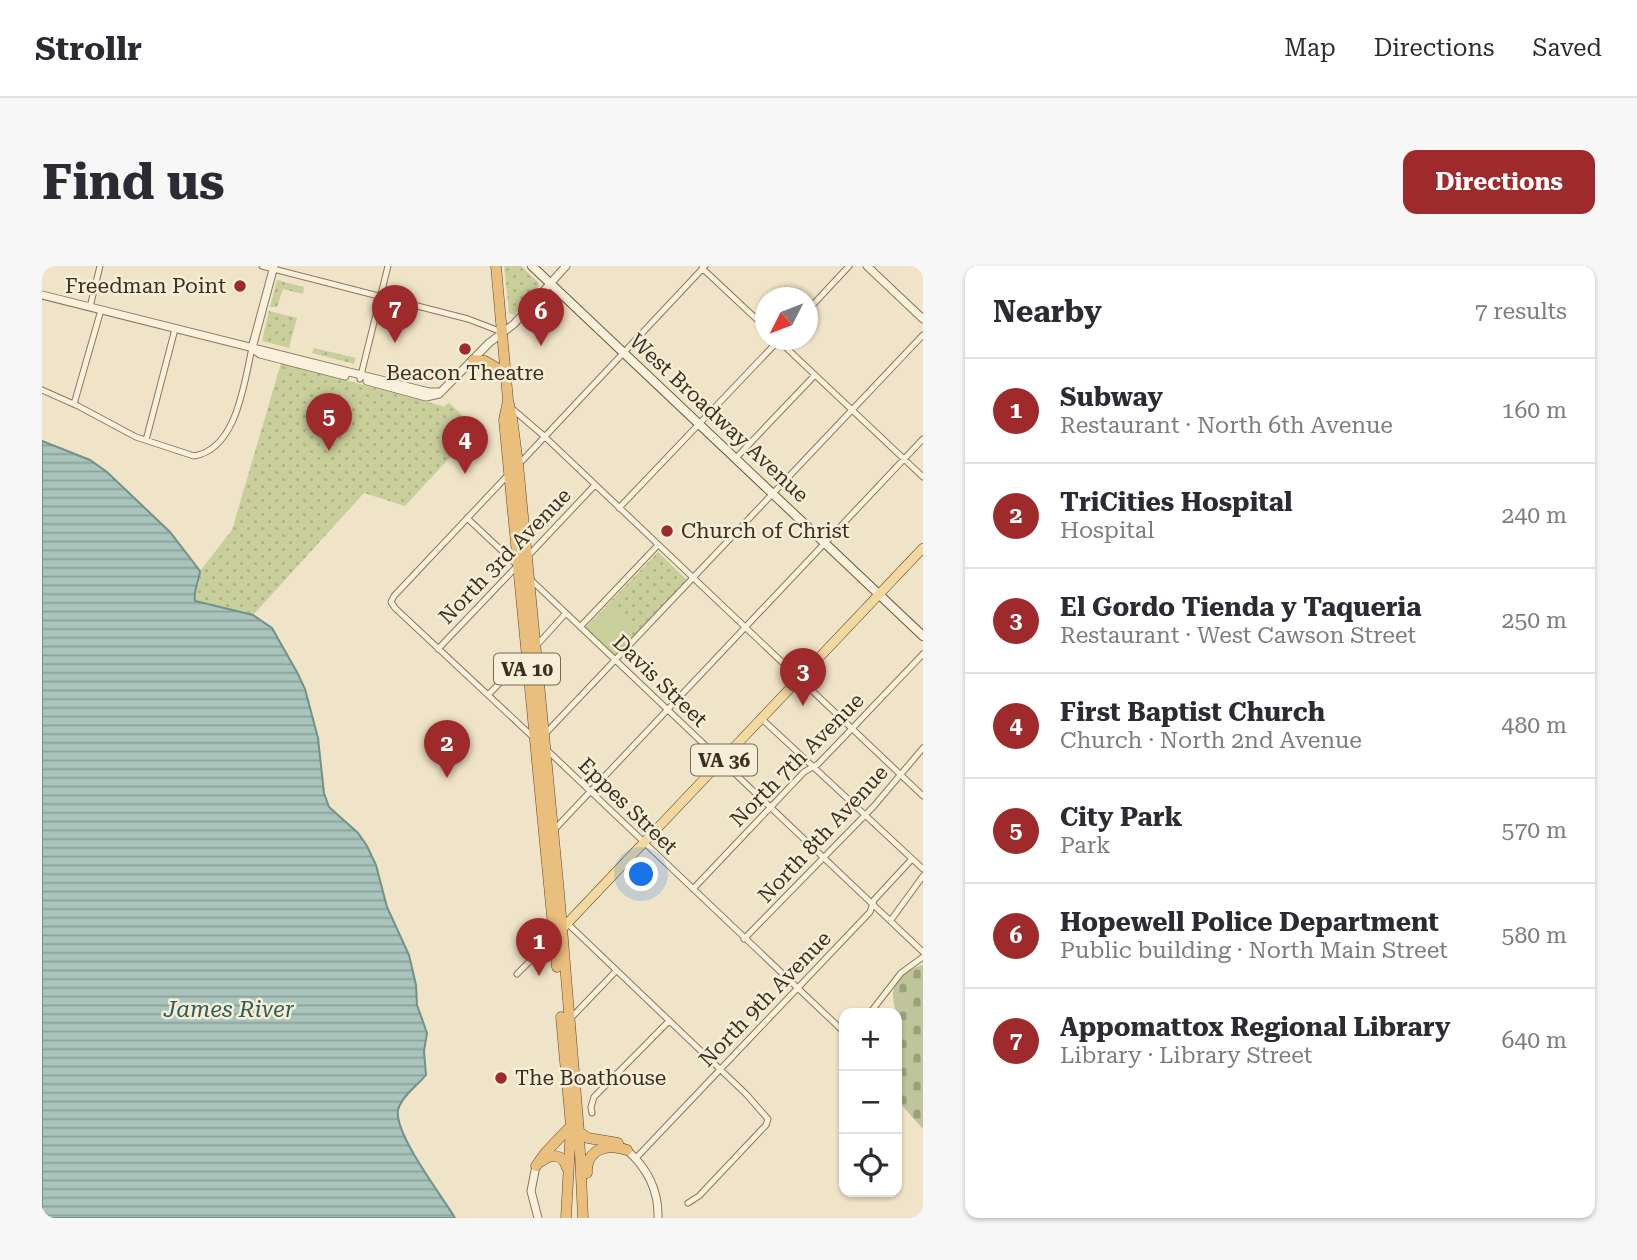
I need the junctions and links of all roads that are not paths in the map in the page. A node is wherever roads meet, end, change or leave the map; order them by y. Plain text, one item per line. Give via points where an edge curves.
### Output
1 (100, 266) edge
2 (262, 266) edge
3 (388, 266) edge
4 (496, 266) edge
5 (532, 266) edge
6 (566, 266) edge
7 (849, 266) edge
8 (867, 266) edge
9 (273, 267) edge
10 (702, 267) edge
11 (551, 284) junction
12 (42, 295) edge
13 (380, 296) junction
14 (818, 298) edge
15 (90, 307) junction
16 (101, 310) junction
17 (755, 318) edge
18 (923, 319) edge
19 (175, 329) junction
20 (502, 332) junction
21 (923, 335) edge
22 (252, 348) junction
23 (768, 350) edge
24 (789, 350) edge
25 (624, 352) junction
26 (473, 360) junction
27 (505, 373) junction
28 (815, 375) junction
29 (360, 377) junction
30 (42, 390) edge
31 (74, 404) junction
32 (508, 405) junction
33 (852, 410) junction
34 (699, 423) junction
35 (544, 436) junction
36 (923, 439) edge
37 (146, 440) junction
38 (736, 458) junction
39 (904, 459) junction
40 (518, 464) junction
41 (509, 474) junction
42 (923, 477) edge
43 (595, 485) junction
44 (773, 494) junction
45 (619, 508) junction
46 (467, 518) junction
47 (825, 543) junction
48 (658, 545) junction
49 (923, 548) edge
50 (526, 557) junction
51 (518, 566) junction
52 (528, 577) junction
53 (693, 579) junction
54 (879, 595) junction
55 (566, 613) junction
56 (580, 627) junction
57 (745, 627) junction
58 (923, 636) edge
59 (535, 646) junction
60 (438, 649) junction
61 (923, 654) edge
62 (526, 656) junction
63 (615, 660) junction
64 (800, 678) junction
65 (488, 695) junction
66 (666, 710) junction
67 (762, 719) junction
68 (853, 727) junction
69 (539, 737) junction
70 (545, 748) junction
71 (923, 748) edge
72 (722, 761) junction
73 (813, 766) junction
74 (901, 774) junction
75 (590, 791) junction
76 (923, 796) edge
77 (770, 808) junction
78 (865, 814) junction
79 (553, 831) junction
80 (645, 843) junction
81 (544, 845) junction
82 (824, 857) junction
83 (912, 859) junction
84 (923, 869) edge
85 (923, 876) edge
86 (693, 889) junction
87 (872, 902) junction
88 (891, 920) junction
89 (561, 930) junction
90 (744, 939) junction
91 (923, 954) edge
92 (616, 971) junction
93 (517, 974) dead end
94 (797, 988) junction
95 (874, 1008) edge
96 (568, 1020) junction
97 (668, 1022) junction
98 (839, 1027) edge
99 (720, 1069) junction
100 (592, 1113) dead end
101 (575, 1129) junction
102 (626, 1150) junction
103 (636, 1158) junction
104 (537, 1166) junction
105 (569, 1172) junction
106 (688, 1203) dead end
107 (538, 1218) edge
108 (566, 1218) edge
109 (584, 1218) edge
110 (658, 1218) edge

1 - 15 street
2 - 9 street
3 - 13 street
4 - 20 highway, VA 10
5 - 11 main road, West Broadway Avenue
6 - 11 street
7 - 14 street
8 - 18 street
9 - 13 street
9 - 22 street
10 - 17 street
10 - 25 street
11 - 20 street
11 - 25 main road, West Broadway Avenue
12 - 15 street
13 - 20 street
13 - 29 street
15 - 16 street
16 - 19 street
16 - 31 street
19 - 22 street
19 - 37 street
20 - 26 street
20 - 27 highway, VA 10
21 - 33 street
22 - 29 street
22 - 37 street via 231,427 206,452 194,456
23 - 34 street
24 - 28 street
25 - 34 main road, West Broadway Avenue
25 - 35 street
26 - 27 highway via 485,361
26 - 29 street via 441,392
27 - 32 highway, VA 10
28 - 33 street
28 - 38 street
30 - 31 street
31 - 37 street
32 - 35 street
32 - 40 highway, VA 10
32 - 41 highway, VA 10 via 504,420
33 - 39 street
33 - 44 street
34 - 38 main road, West Broadway Avenue
34 - 45 street
35 - 40 street
35 - 43 street
36 - 39 street
38 - 44 main road, West Broadway Avenue
39 - 42 street
39 - 47 street
40 - 41 street
40 - 50 highway, VA 10
41 - 46 street
41 - 51 highway, VA 10
43 - 45 street
43 - 50 street, North 3rd Avenue
44 - 47 main road, West Broadway Avenue
44 - 53 street
45 - 48 street
46 - 51 street, Davis Street
46 - 60 street via 391,601
47 - 54 main road, West Broadway Avenue
47 - 57 street
48 - 53 street
48 - 56 street
49 - 54 main road
50 - 51 street, North 3rd Avenue
50 - 52 highway, VA 10
51 - 52 street, Davis Street
51 - 60 street, North 3rd Avenue
51 - 62 highway, VA 10
52 - 55 street, Davis Street
52 - 59 highway, VA 10
53 - 57 street
53 - 63 street
54 - 58 main road, West Broadway Avenue
54 - 64 main road, VA 36
55 - 56 street, Davis Street
55 - 59 street
56 - 63 street, Davis Street
57 - 64 street
57 - 66 street
59 - 62 street
59 - 69 highway, VA 10
60 - 65 street
61 - 68 street, North 7th Avenue
62 - 65 street
62 - 69 highway, VA 10
63 - 66 street, Davis Street
63 - 69 street
64 - 67 main road, VA 36
64 - 68 street
65 - 69 street
66 - 72 street, Davis Street
66 - 75 street
67 - 72 main road, VA 36
67 - 73 street
68 - 73 street, North 7th Avenue
68 - 74 street
69 - 70 highway, VA 10
69 - 81 highway, VA 10
70 - 75 street, Eppes Street
70 - 79 highway, VA 10
71 - 74 street, North 8th Avenue
72 - 77 street, Davis Street
72 - 80 main road, VA 36
73 - 77 street, North 7th Avenue
73 - 78 street
74 - 76 street
74 - 78 street, North 8th Avenue
75 - 79 street
75 - 80 street, Eppes Street
77 - 82 street, Davis Street
77 - 86 street, North 7th Avenue
78 - 82 street, North 8th Avenue
78 - 83 street
79 - 81 street
79 - 89 highway, VA 10
80 - 86 street, Eppes Street
80 - 89 main road, VA 36
81 - 89 highway, VA 10
82 - 87 street, Davis Street
82 - 90 street, North 8th Avenue
83 - 84 street
83 - 87 street, North 9th Avenue
85 - 88 street
86 - 90 street, Eppes Street
87 - 88 street, Davis Street
87 - 94 street, North 9th Avenue via 870,912
88 - 91 street, Davis Street
89 - 92 street
89 - 93 street
89 - 96 highway, VA 10
89 - 101 highway, VA 10
90 - 94 street, Eppes Street
91 - 95 street
92 - 96 street
92 - 97 street
94 - 98 street, Eppes Street
94 - 99 street, North 9th Avenue
96 - 101 highway, VA 10
97 - 99 street
97 - 100 street via 594,1097
99 - 103 street, North 9th Avenue
99 - 106 street via 768,1119
101 - 102 highway
101 - 104 highway via 545,1152
101 - 105 highway, VA 10
101 - 109 highway, VA 10
102 - 103 street
102 - 109 highway via 605,1147 590,1158 586,1170 589,1207
103 - 110 street via 652,1181
104 - 105 highway via 546,1157 557,1156
104 - 107 street via 531,1191
105 - 108 highway, VA 10

